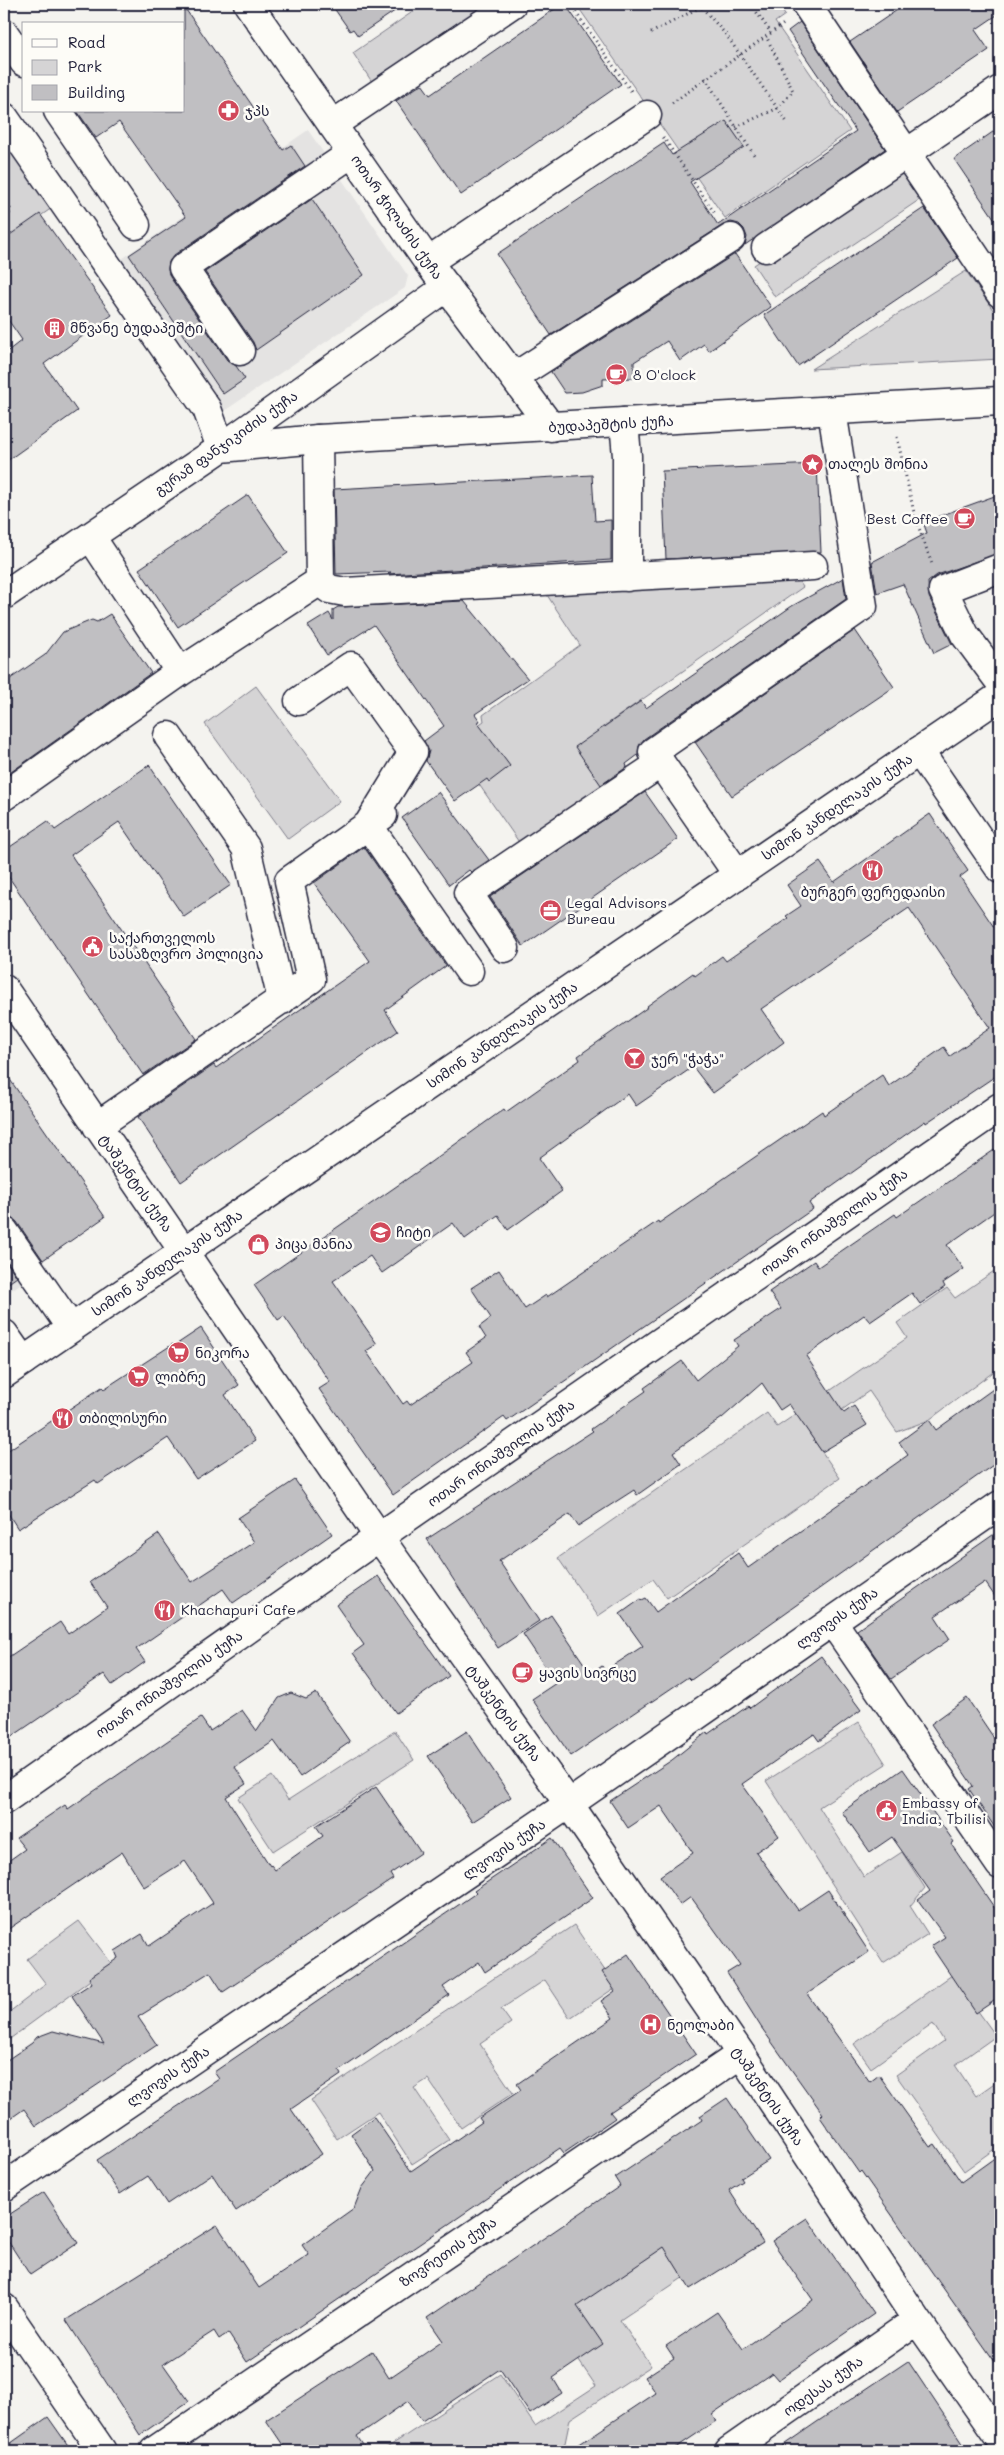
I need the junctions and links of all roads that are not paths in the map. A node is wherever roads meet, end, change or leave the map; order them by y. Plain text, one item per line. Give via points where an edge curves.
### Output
1 (248, 4) edge
2 (512, 4) edge
3 (809, 5) edge
4 (4, 32) edge
5 (22, 59) edge
6 (1000, 90) edge
7 (59, 112) edge
8 (647, 115) dead end
9 (4, 117) edge
10 (332, 125) junction
11 (352, 153) junction
12 (906, 153) junction
13 (136, 225) dead end
14 (731, 238) dead end
15 (766, 248) dead end
16 (428, 262) junction
17 (996, 278) edge
18 (447, 288) junction
19 (240, 352) dead end
20 (514, 377) junction
21 (1000, 401) edge
22 (832, 411) junction
23 (624, 422) junction
24 (551, 427) junction
25 (318, 439) junction
26 (221, 448) junction
27 (91, 537) junction
28 (813, 566) dead end
29 (1000, 568) edge
30 (627, 576) junction
31 (320, 581) junction
32 (4, 595) edge
33 (180, 672) junction
34 (1000, 682) edge
35 (1000, 696) edge
36 (299, 701) dead end
37 (168, 736) dead end
38 (919, 751) junction
39 (661, 763) junction
40 (4, 796) edge
41 (397, 804) dead end
42 (368, 825) junction
43 (1000, 869) edge
44 (738, 874) junction
45 (505, 948) dead end
46 (469, 971) dead end
47 (4, 989) edge
48 (282, 1000) junction
49 (1000, 1107) edge
50 (97, 1126) junction
51 (4, 1231) edge
52 (184, 1252) junction
53 (71, 1328) junction
54 (4, 1334) edge
55 (13, 1368) edge
56 (1000, 1505) edge
57 (378, 1537) junction
58 (832, 1621) junction
59 (4, 1800) edge
60 (569, 1804) junction
61 (1000, 1865) edge
62 (740, 2054) junction
63 (4, 2187) edge
64 (4, 2308) edge
65 (917, 2320) junction
66 (1000, 2439) edge
67 (102, 2451) edge
68 (154, 2451) edge
69 (729, 2451) edge

1 - 10 street, ოთარ ჭილაძის ქუჩა
2 - 10 street
3 - 12 street
4 - 5 street
6 - 12 street
7 - 13 street
8 - 16 street
9 - 26 street via 207,409
10 - 11 street, ოთარ ჭილაძის ქუჩა
11 - 16 street, ოთარ ჭილაძის ქუჩა
11 - 19 street via 183,268
12 - 15 street
12 - 17 street
14 - 20 street
16 - 18 street, ოთარ ჭილაძის ქუჩა
18 - 20 street, ოთარ ჭილაძის ქუჩა
18 - 26 street, გურამ ფანჯიკიძის ქუჩა
20 - 24 street, ოთარ ჭილაძის ქუჩა
21 - 22 street, ბუდაპეშტის ქუჩა
22 - 23 street, ბუდაპეშტის ქუჩა
22 - 39 street via 863,606 654,752
23 - 24 street, ბუდაპეშტის ქუჩა
23 - 30 street
24 - 25 street, ბუდაპეშტის ქუჩა
25 - 26 street, ბუდაპეშტის ქუჩა
25 - 31 street
26 - 27 street, გურამ ფანჯიკიძის ქუჩა
27 - 32 street, გურამ ფანჯიკიძის ქუჩა
27 - 33 street
28 - 30 street
29 - 34 street via 943,590 965,635
30 - 31 street via 345,592 329,589
31 - 33 street
33 - 40 street
35 - 38 street, სიმონ კანდელაკის ქუჩა
36 - 42 street via 351,666 413,752
37 - 48 street via 246,848
38 - 43 street
38 - 44 street, სიმონ კანდელაკის ქუჩა
39 - 44 street
39 - 45 street via 468,893
41 - 42 street
42 - 46 street
42 - 48 street via 289,881 311,979
44 - 52 street, სიმონ კანდელაკის ქუჩა
47 - 50 street, ტაშკენტის ქუჩა
48 - 50 street
49 - 57 street, ოთარ ონიაშვილის ქუჩა
50 - 52 street, ტაშკენტის ქუჩა
51 - 53 street
52 - 53 street, სიმონ კანდელაკის ქუჩა
52 - 57 street, ტაშკენტის ქუჩა
53 - 55 street, სიმონ კანდელაკის ქუჩა
54 - 55 street
56 - 58 street, ლვოვის ქუჩა
57 - 59 street, ოთარ ონიაშვილის ქუჩა
57 - 60 street, ტაშკენტის ქუჩა
58 - 60 street, ლვოვის ქუჩა
58 - 61 street
60 - 62 street, ტაშკენტის ქუჩა
60 - 63 street, ლვოვის ქუჩა
62 - 65 street, ტაშკენტის ქუჩა
62 - 68 street, ზოვრეთის ქუჩა
64 - 67 street
65 - 66 street, ტაშკენტის ქუჩა
65 - 69 street, ოდესას ქუჩა

